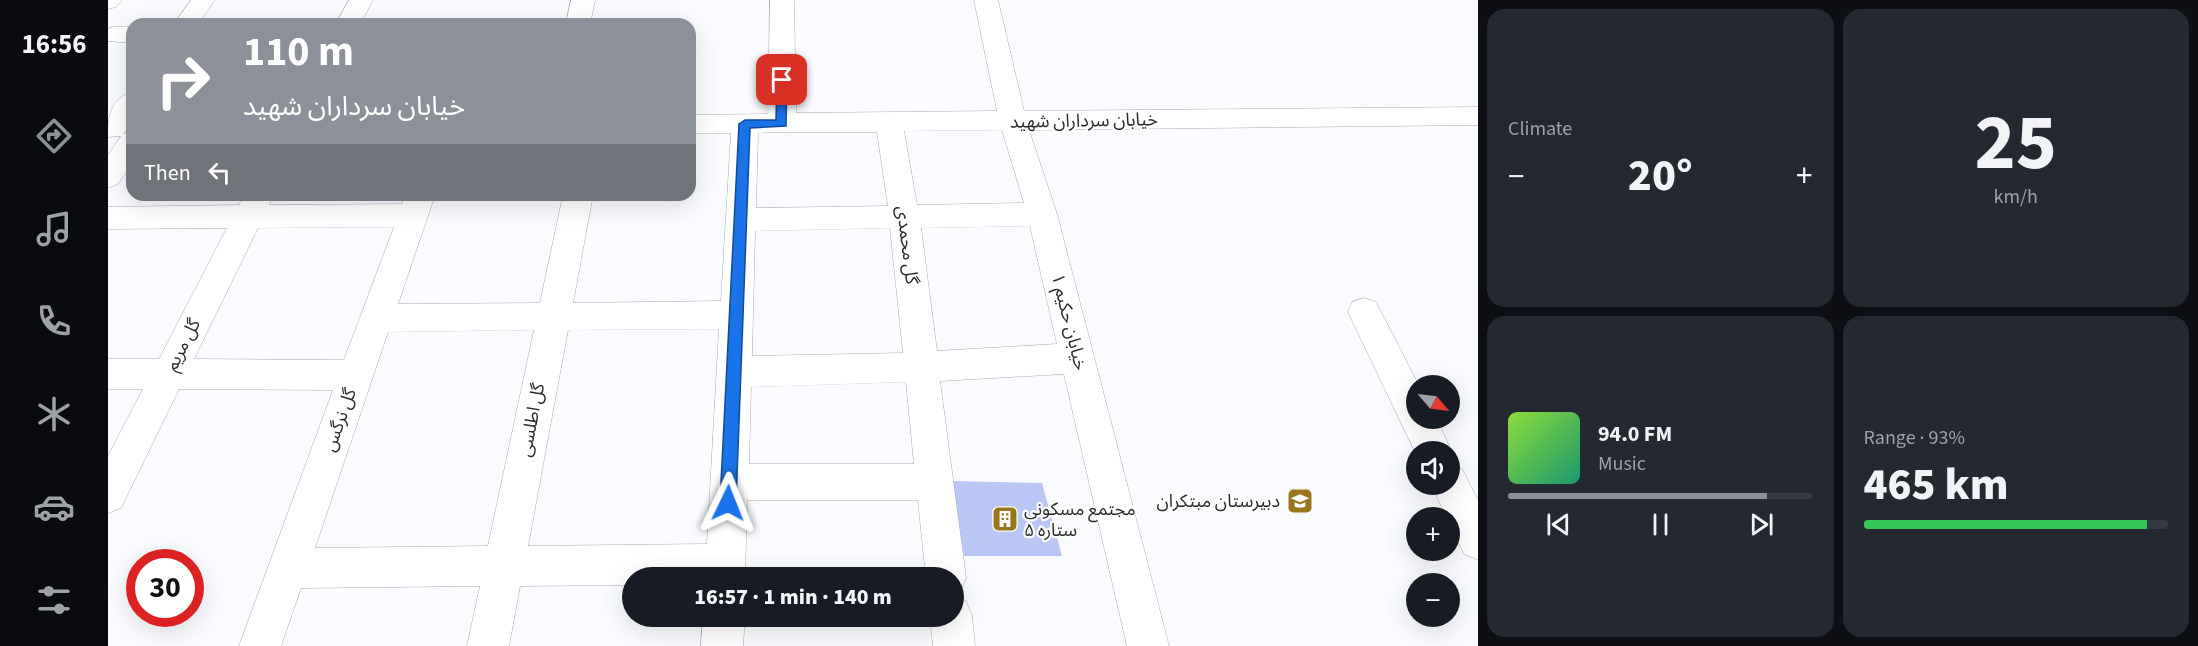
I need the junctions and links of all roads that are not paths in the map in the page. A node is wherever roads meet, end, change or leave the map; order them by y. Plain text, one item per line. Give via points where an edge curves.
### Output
1 (203, 0) edge
2 (361, 0) edge
3 (583, 0) edge
4 (782, 0) edge
5 (986, 0) edge
6 (190, 18) edge
7 (351, 18) edge
8 (579, 18) edge
9 (1478, 116) edge
10 (1013, 122) junction
11 (889, 123) junction
12 (696, 124) edge
13 (745, 124) junction
14 (782, 124) junction
15 (121, 132) edge
16 (108, 177) edge
17 (577, 201) edge
18 (417, 205) edge
19 (253, 206) edge
20 (1042, 214) junction
21 (904, 216) junction
22 (108, 218) edge
23 (741, 220) junction
24 (1365, 312) dead end
25 (553, 315) junction
26 (736, 315) junction
27 (377, 318) junction
28 (1078, 358) junction
29 (921, 367) junction
30 (734, 372) junction
31 (108, 374) edge
32 (168, 374) junction
33 (356, 375) junction
34 (1406, 395) edge
35 (729, 482) junction
36 (935, 482) junction
37 (1460, 494) edge
38 (108, 495) edge
39 (1478, 540) edge
40 (503, 566) junction
41 (726, 567) edge
42 (945, 567) edge
43 (288, 568) junction
44 (622, 569) edge
45 (723, 627) edge
46 (952, 627) edge
47 (260, 646) edge
48 (488, 646) edge
49 (722, 646) edge
50 (954, 646) edge
51 (1148, 646) edge

1 - 6 street
2 - 7 street
3 - 8 street
4 - 14 street
5 - 10 street, خیابان حکیم ۱
9 - 10 street, خیابان سرداران شهید
10 - 11 street, خیابان سرداران شهید
10 - 20 street, خیابان حکیم ۱
11 - 14 street, خیابان سرداران شهید
11 - 21 street, گل محمدی
12 - 13 street, خیابان سرداران شهید
13 - 14 street, خیابان سرداران شهید
13 - 23 street
15 - 16 street
17 - 25 street, گل اطلسی
18 - 19 street
18 - 27 street, گل نرگس
19 - 22 street
19 - 32 street, گل مریم
20 - 21 street
20 - 28 street, خیابان حکیم ۱
21 - 23 street
21 - 29 street, گل محمدی
23 - 26 street
24 - 34 street
25 - 26 street
25 - 27 street
25 - 40 street, گل اطلسی
26 - 30 street
27 - 33 street, گل نرگس
28 - 29 street
28 - 51 street, خیابان حکیم ۱
29 - 30 street
29 - 36 street, گل محمدی
30 - 35 street
31 - 32 street
32 - 33 street
32 - 38 street, گل مریم
33 - 43 street, گل نرگس
35 - 36 street
35 - 41 street
36 - 42 street, گل محمدی
37 - 39 street
40 - 43 street
40 - 44 street
40 - 48 street, گل اطلسی
43 - 47 street, گل نرگس
45 - 49 street
46 - 50 street

